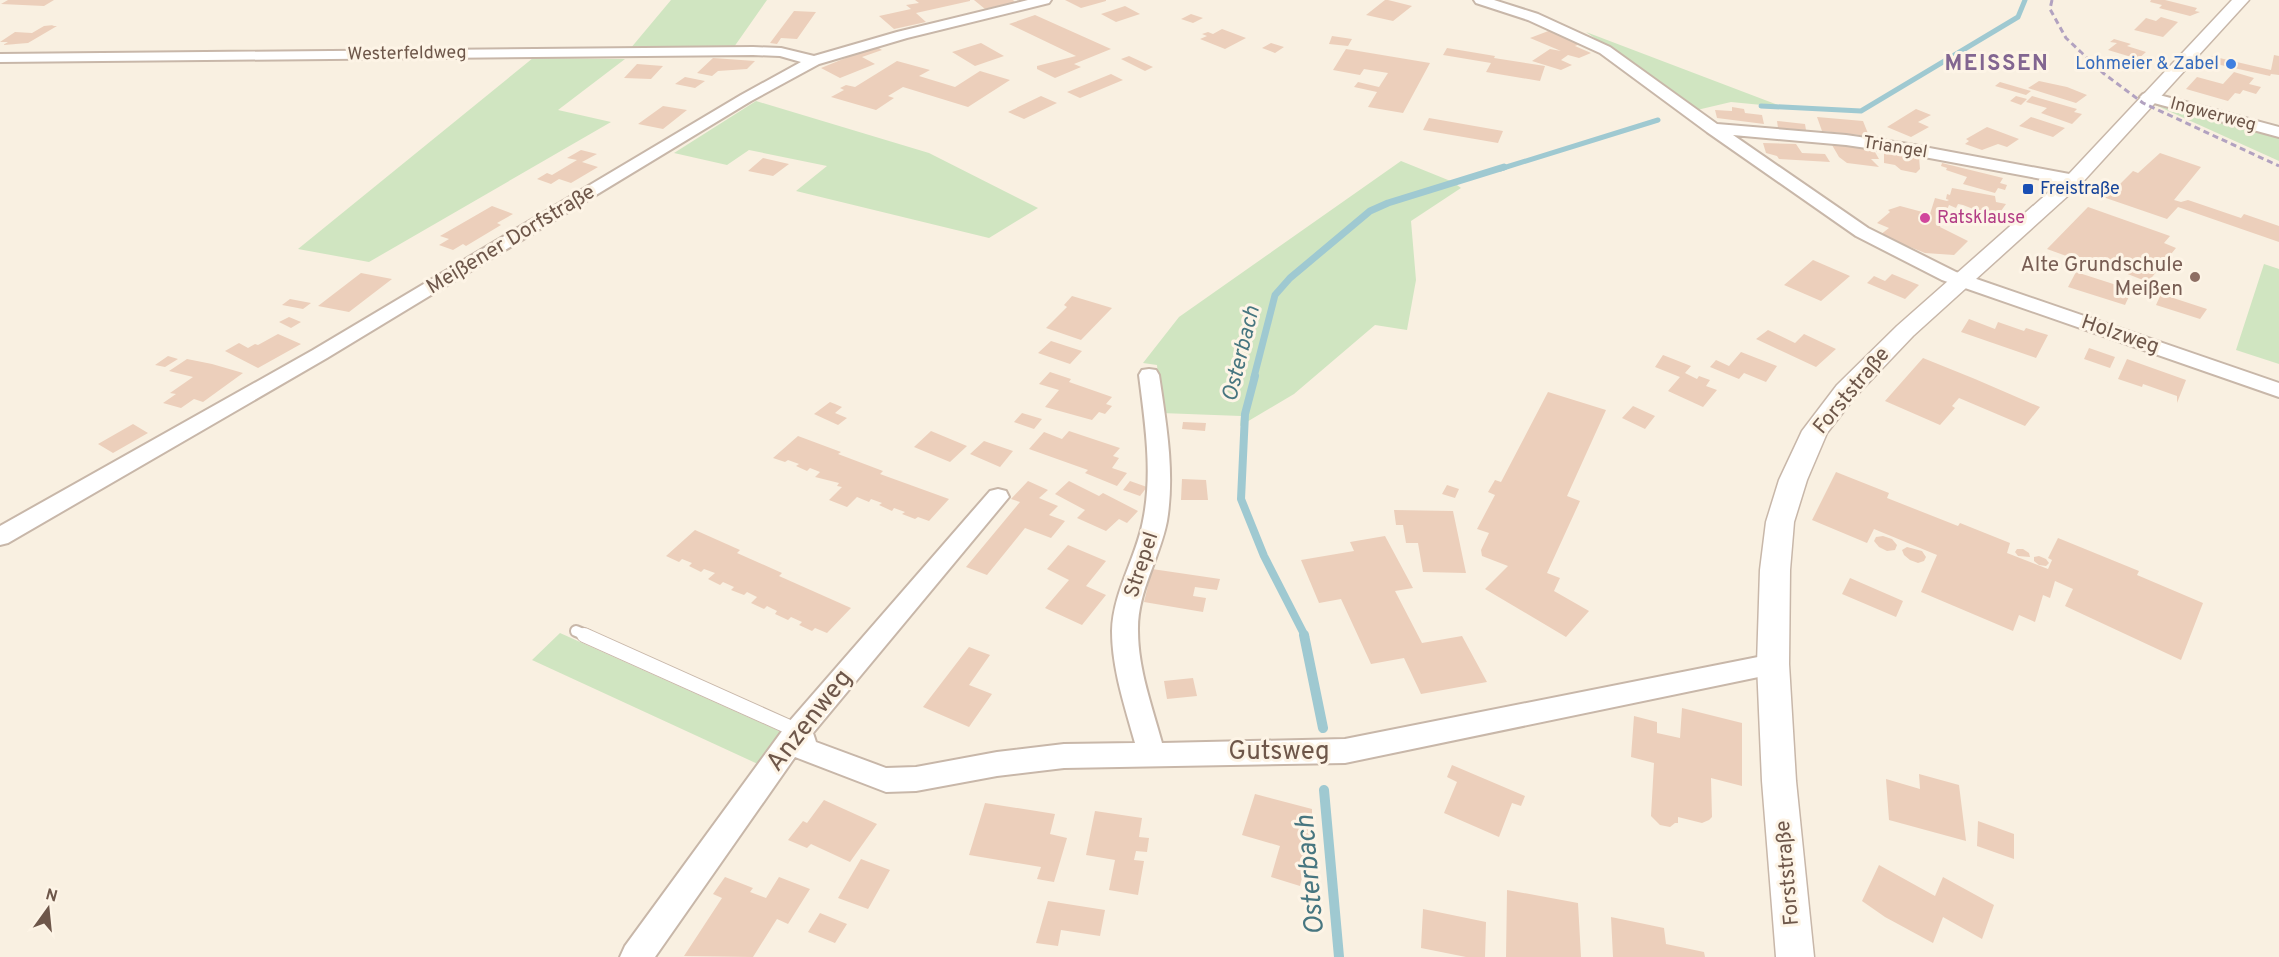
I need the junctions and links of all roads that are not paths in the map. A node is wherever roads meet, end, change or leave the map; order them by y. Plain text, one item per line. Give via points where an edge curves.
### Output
1 (1044, 0) edge
2 (1481, 0) edge
3 (2241, 0) edge
4 (0, 58) edge
5 (814, 61) junction
6 (2148, 97) junction
7 (1713, 129) junction
8 (2279, 132) edge
9 (2074, 180) junction
10 (1961, 280) junction
11 (1149, 375) dead end
12 (2279, 390) edge
13 (998, 497) dead end
14 (0, 537) edge
15 (576, 631) dead end
16 (1773, 664) junction
17 (798, 731) junction
18 (1151, 753) junction
19 (636, 957) edge
20 (1795, 957) edge

1 - 5 street, Meißener Dorfstraße
2 - 7 street via 1533,16 1605,50
3 - 6 street, Forststraße
4 - 5 street, Westerfeldweg via 753,51 781,52
5 - 14 street, Meißener Dorfstraße via 320,354
6 - 8 street, Ingwerweg
6 - 9 street, Forststraße
7 - 9 street, Triangel via 1877,145
7 - 10 street via 1862,232
9 - 10 street, Forststraße
10 - 12 street, Holzweg
10 - 16 street, Forststraße via 1846,391 1815,431 1780,522
11 - 18 street, Strepel via 1160,488 1155,524 1133,588 1125,631 1131,676
13 - 17 street, Anzenweg
15 - 17 lane
16 - 18 street, Gutsweg via 1345,751
16 - 20 street, Forststraße
17 - 18 street, Gutsweg via 805,750 886,780 916,779 1064,756
17 - 19 street, Anzenweg

